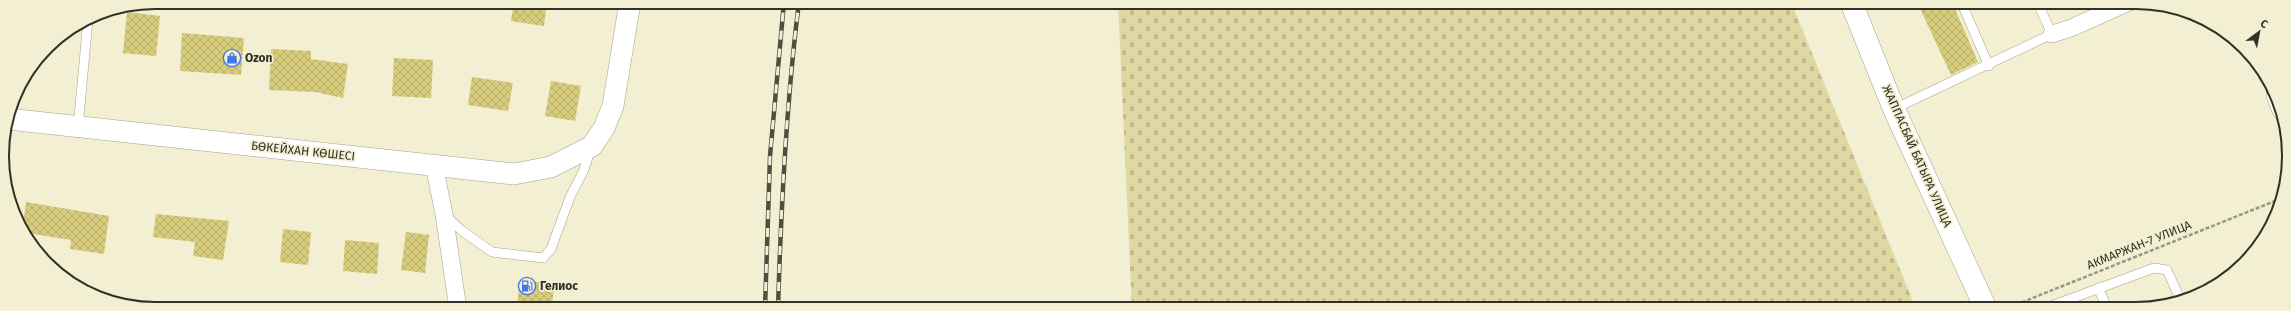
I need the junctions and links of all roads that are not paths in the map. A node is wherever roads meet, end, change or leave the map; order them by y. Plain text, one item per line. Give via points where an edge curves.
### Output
1 (629, 9) edge
2 (1854, 9) edge
3 (1964, 9) edge
4 (2040, 9) edge
5 (2113, 9) edge
6 (87, 26) edge
7 (2052, 34) junction
8 (1989, 66) junction
9 (1894, 109) junction
10 (13, 121) edge
11 (78, 127) junction
12 (592, 146) junction
13 (434, 165) junction
14 (444, 214) junction
15 (2098, 288) junction
16 (2178, 295) edge
17 (457, 302) edge
18 (1983, 302) edge
19 (2061, 302) edge
20 (2105, 302) edge

1 - 12 street via 613,106 604,128
2 - 9 main road, ЖАППАСБАЙ БАТЫРА УЛИЦА
3 - 8 lane
4 - 7 lane
5 - 7 street
6 - 11 lane
7 - 8 lane
8 - 9 lane
9 - 18 main road, ЖАППАСБАЙ БАТЫРА УЛИЦА
10 - 11 street, БӨКЕЙХАН КӨШЕСІ
11 - 13 street, БӨКЕЙХАН КӨШЕСІ
12 - 13 street, БӨКЕЙХАН КӨШЕСІ via 552,167 514,174
12 - 14 lane via 551,249 543,258 492,252
13 - 14 street
14 - 17 street
15 - 16 lane via 2154,268 2167,270
15 - 19 lane
15 - 20 lane

